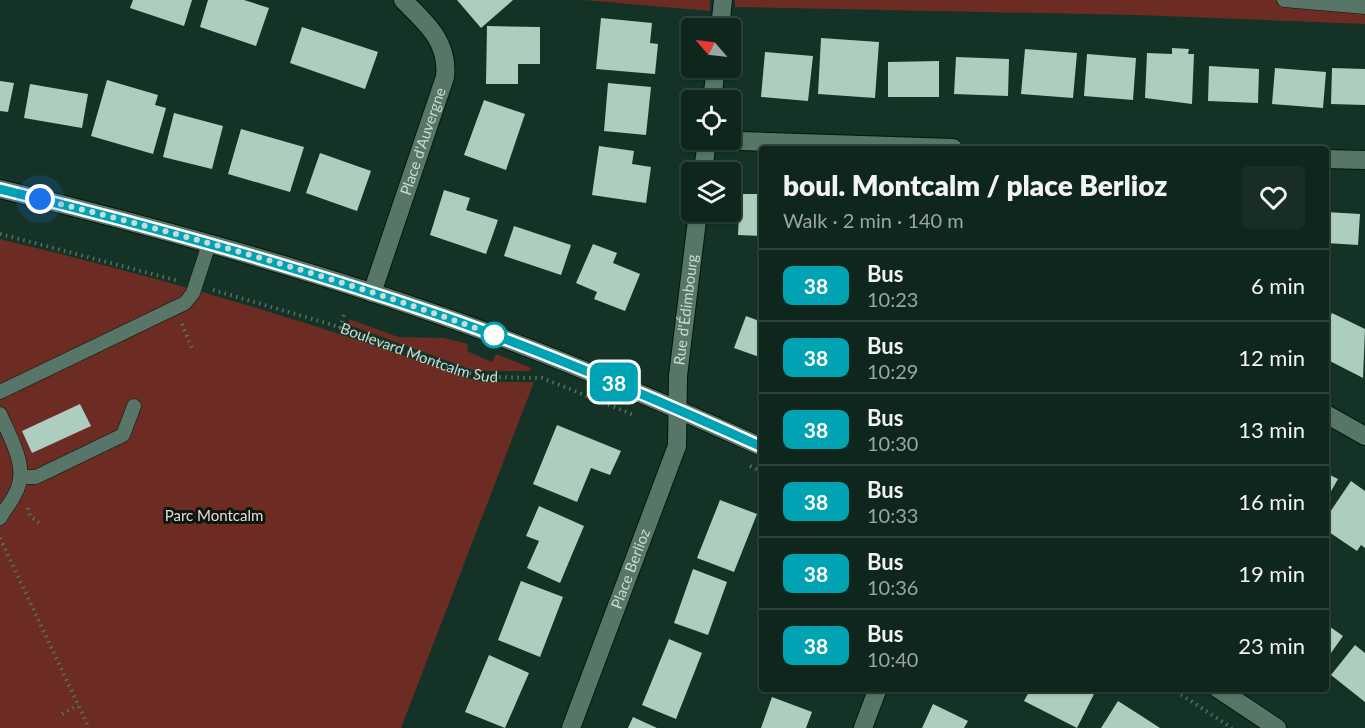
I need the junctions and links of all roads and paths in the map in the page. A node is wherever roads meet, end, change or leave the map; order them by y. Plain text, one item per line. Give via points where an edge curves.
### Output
1 (403, 0) edge
2 (723, 0) edge
3 (1284, 0) edge
4 (1365, 7) edge
5 (721, 18) edge
6 (741, 141) edge
7 (892, 146) edge
8 (1329, 159) edge
9 (1365, 160) edge
10 (0, 189) edge
11 (698, 222) edge
12 (0, 234) edge
13 (209, 244) junction
14 (172, 279) dead end
15 (215, 291) dead end
16 (372, 293) junction
17 (344, 315) dead end
18 (340, 328) junction
19 (187, 337) dead end
20 (193, 351) dead end
21 (0, 392) edge
22 (134, 406) dead end
23 (678, 409) junction
24 (621, 410) dead end
25 (0, 414) edge
26 (1329, 416) edge
27 (1365, 436) edge
28 (759, 446) edge
29 (20, 477) junction
30 (0, 518) edge
31 (0, 538) edge
32 (876, 692) edge
33 (1177, 692) edge
34 (1223, 692) edge
35 (78, 705) junction
36 (62, 714) dead end
37 (89, 728) edge
38 (571, 728) edge
39 (863, 728) edge
40 (1232, 728) edge
41 (1277, 728) edge

1 - 16 street, Place d'Auvergne via 441,44 445,77
2 - 5 street
3 - 4 lane
6 - 7 street
8 - 9 street
10 - 13 street
11 - 23 street, Rue d'Édimbourg via 679,360
12 - 14 path
13 - 16 street
13 - 21 lane via 193,293 185,303
15 - 18 path, Boulevard Montcalm Sud
16 - 23 street via 525,347
17 - 18 path
18 - 24 path, Boulevard Montcalm Sud via 474,375 542,378
19 - 20 path
22 - 29 lane via 123,435 36,477
23 - 28 street
23 - 38 street, Place Berlioz via 677,446
25 - 29 lane via 18,456
26 - 27 street
29 - 30 lane via 16,493
31 - 35 path
32 - 39 street
33 - 40 path
34 - 41 street
35 - 36 path
35 - 37 path

